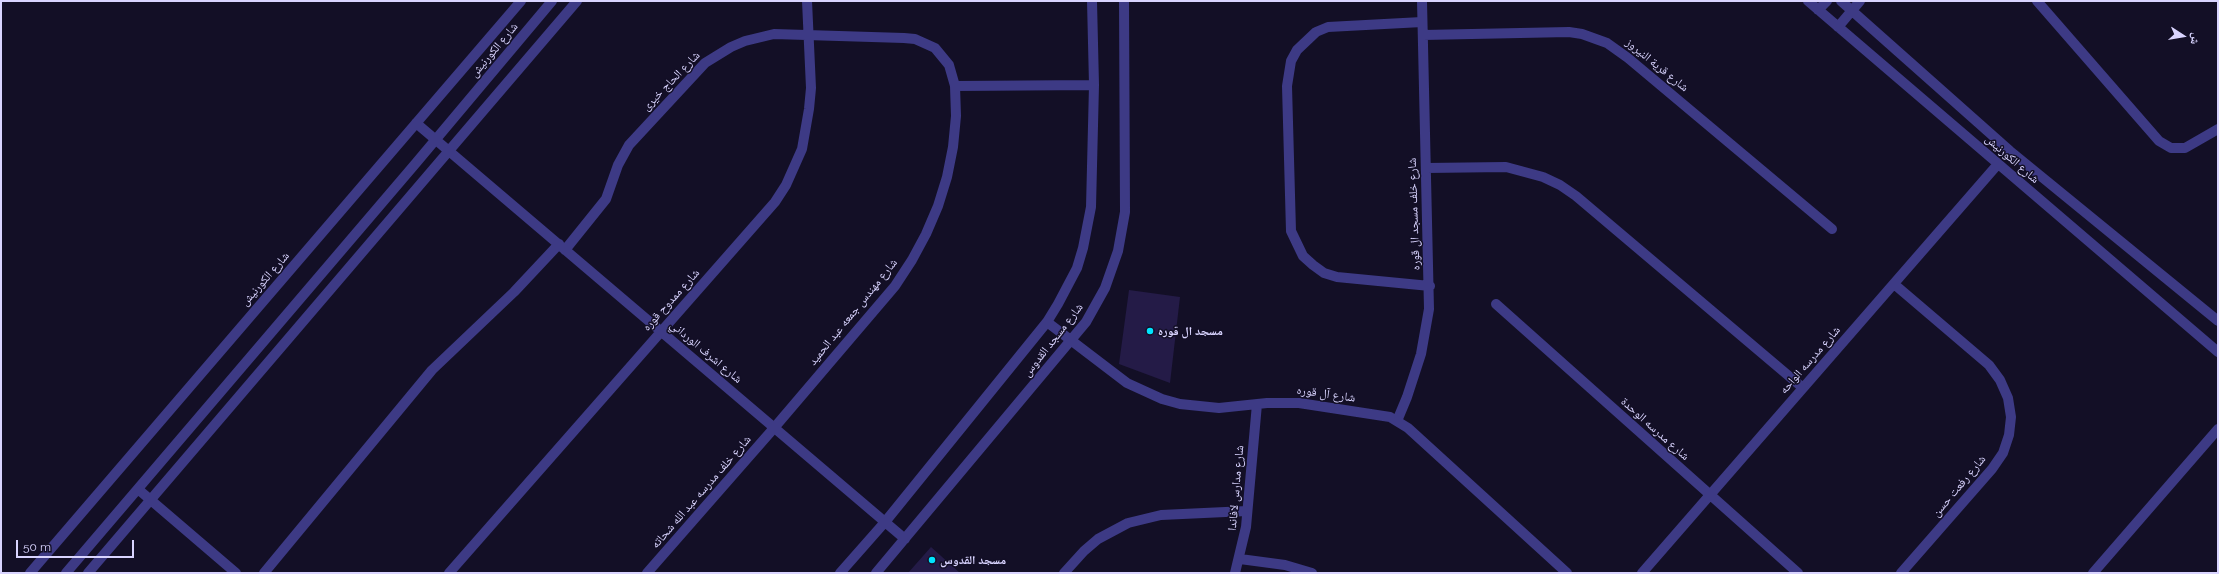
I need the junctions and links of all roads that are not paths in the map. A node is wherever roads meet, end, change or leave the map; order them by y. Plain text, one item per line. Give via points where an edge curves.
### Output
1 (521, 1) edge
2 (552, 1) edge
3 (577, 1) edge
4 (807, 1) edge
5 (1092, 1) edge
6 (1124, 1) edge
7 (1422, 1) edge
8 (1808, 1) edge
9 (1827, 1) edge
10 (1841, 1) edge
11 (1860, 1) edge
12 (2037, 1) edge
13 (1818, 10) junction
14 (1852, 11) junction
15 (1422, 22) junction
16 (1838, 27) junction
17 (809, 35) junction
18 (1423, 35) junction
19 (1094, 85) junction
20 (955, 86) junction
21 (416, 123) junction
22 (2218, 129) edge
23 (436, 140) junction
24 (449, 151) junction
25 (1998, 164) junction
26 (1426, 168) junction
27 (1832, 229) dead end
28 (562, 247) junction
29 (1894, 284) junction
30 (1430, 286) junction
31 (1496, 304) dead end
32 (2217, 320) edge
33 (1047, 322) junction
34 (660, 331) junction
35 (1070, 341) junction
36 (2218, 352) edge
37 (1803, 388) junction
38 (1257, 404) junction
39 (1397, 420) junction
40 (774, 428) junction
41 (2218, 429) edge
42 (139, 490) junction
43 (1710, 495) junction
44 (151, 500) junction
45 (1247, 511) junction
46 (885, 522) junction
47 (905, 539) junction
48 (90, 545) junction
49 (103, 556) junction
50 (1240, 560) junction
51 (30, 573) edge
52 (66, 573) edge
53 (88, 573) edge
54 (236, 573) edge
55 (264, 573) edge
56 (449, 573) edge
57 (647, 573) edge
58 (840, 573) edge
59 (876, 573) edge
60 (1064, 573) edge
61 (1235, 573) edge
62 (1312, 573) edge
63 (1567, 573) edge
64 (1642, 573) edge
65 (1798, 573) edge
66 (1901, 573) edge
67 (2093, 573) edge

1 - 21 street, شارع الكورنيش
2 - 23 street, شارع الكورنيش
3 - 24 street
4 - 17 street, شارع ممدوح قوره
5 - 19 street, شارع مسجد القدوس
6 - 35 street, شارع مسجد القدوس via 1126,192 1123,231 1105,288 1086,322
7 - 15 street, شارع خلف مسجد ال قوره
8 - 13 street, شارع الكورنيش
9 - 13 street
10 - 14 street, شارع الكورنيش
11 - 14 street
12 - 22 street via 2159,141 2171,148 2185,148
13 - 16 street, شارع الكورنيش
14 - 16 street
14 - 32 street, شارع الكورنيش via 2010,151
15 - 18 street, شارع خلف مسجد ال قوره
15 - 30 street via 1328,27 1316,32 1297,50 1288,74 1291,231 1303,256 1324,273 1337,277
16 - 25 street, شارع الكورنيش
17 - 20 street, شارع الحاج خيرى via 904,38 926,42 943,56 949,65
17 - 28 street, شارع الحاج خيرى via 782,34 759,37 731,47 705,63 629,145 618,165 606,198
17 - 34 street, شارع ممدوح قوره via 811,88 807,129 802,149 786,185 775,202
18 - 26 street, شارع خلف مسجد ال قوره
18 - 27 street, شارع قرية النيروز via 1569,32 1607,43
19 - 20 street
19 - 33 street, شارع مسجد القدوس via 1091,207 1088,228 1077,268
20 - 40 street, شارع مهندس جمعه عبد الحميد via 953,147 947,176 926,234 895,286
21 - 23 street, شارع اشرف الورداني
21 - 51 street, شارع الكورنيش
23 - 24 street, شارع اشرف الورداني
23 - 42 street, شارع الكورنيش
24 - 28 street, شارع اشرف الورداني
24 - 44 street
25 - 29 street, شارع مدرسه الواحه
25 - 36 street, شارع الكورنيش
26 - 30 street, شارع خلف مسجد ال قوره
26 - 37 street via 1506,167 1531,173 1560,185
28 - 34 street, شارع اشرف الورداني
28 - 55 street, شارع الحاج خيرى via 432,370
29 - 37 street, شارع مدرسه الواحه
29 - 66 street, شارع رفعت حسن via 1989,365 2000,380 2008,398 2011,417 2003,453 1992,469
30 - 39 street, شارع خلف مسجد ال قوره via 1429,309 1421,354 1408,397
31 - 43 street, شارع مدرسه الوحدة
33 - 35 street, شارع آل قوره
33 - 46 street, شارع مسجد القدوس
34 - 40 street, شارع اشرف الورداني
34 - 56 street, شارع ممدوح قوره
35 - 38 street, شارع آل قوره via 1127,383 1162,399 1180,404 1219,408
35 - 47 street, شارع مسجد القدوس
37 - 43 street, شارع مدرسه الواحه
38 - 39 street, شارع آل قوره via 1299,403 1376,414
38 - 45 street, شارع مدارس لافاندا
39 - 63 street, شارع آل قوره
40 - 46 street, شارع اشرف الورداني
40 - 57 street, شارع خلف مدرسه عبد الله شحاته
41 - 67 street
42 - 44 street
42 - 48 street, شارع الكورنيش
43 - 64 street, شارع مدرسه الواحه
43 - 65 street, شارع مدرسه الوحدة
44 - 49 street
44 - 54 street
45 - 50 street, شارع مدارس لافاندا
45 - 60 street via 1161,515 1128,523 1098,539
46 - 47 street, شارع اشرف الورداني
46 - 58 street, شارع مسجد القدوس
47 - 59 street, شارع مسجد القدوس
48 - 49 street
48 - 52 street, شارع الكورنيش
49 - 53 street
50 - 61 street, شارع مدارس لافاندا
50 - 62 street via 1285,565

